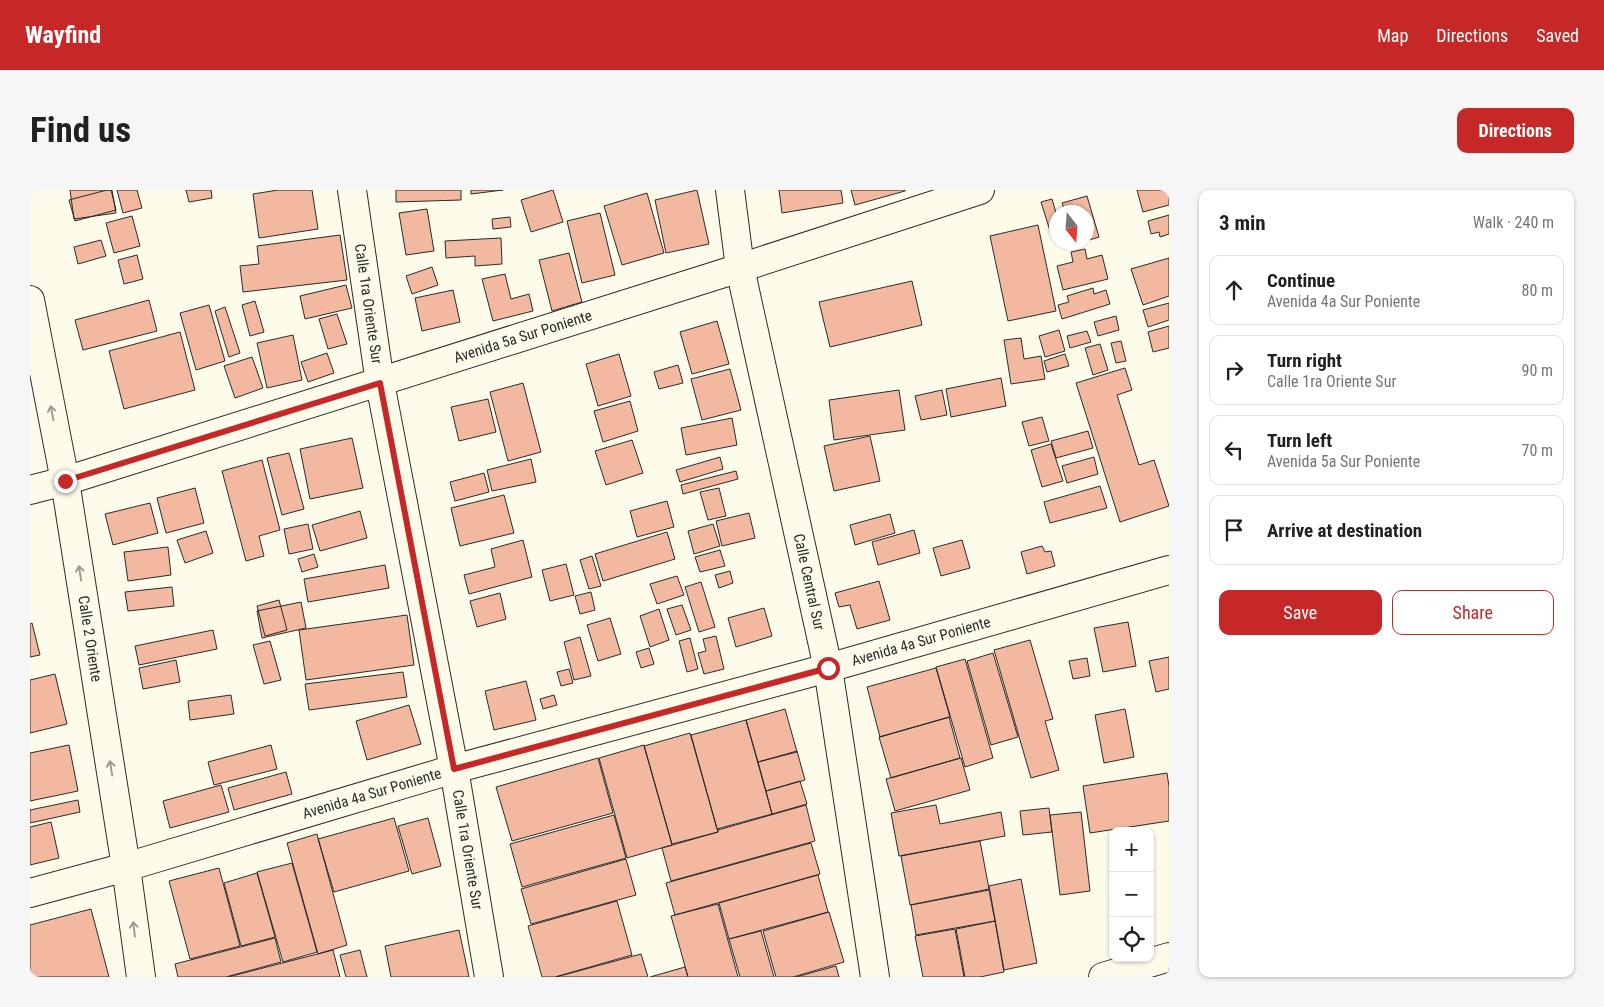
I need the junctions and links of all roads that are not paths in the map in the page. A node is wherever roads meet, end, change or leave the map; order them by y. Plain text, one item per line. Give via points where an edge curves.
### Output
1 (352, 190) edge
2 (730, 190) edge
3 (980, 190) edge
4 (740, 268) junction
5 (30, 300) edge
6 (380, 383) junction
7 (65, 481) junction
8 (30, 490) edge
9 (1169, 570) edge
10 (828, 668) junction
11 (454, 769) junction
12 (126, 867) junction
13 (30, 893) edge
14 (1169, 957) edge
15 (141, 977) edge
16 (489, 977) edge
17 (875, 977) edge
18 (1103, 977) edge

1 - 6 street, Calle 1ra Oriente Sur
2 - 4 street, Calle Central Sur
3 - 4 street, Avenida 5a Sur Poniente
4 - 6 street, Avenida 5a Sur Poniente
4 - 10 street, Calle Central Sur
7 -> 5 street, Calle 2 Oriente
6 - 7 street, Avenida 5a Sur Poniente
6 - 11 street, Calle 1ra Oriente Sur
7 - 8 street, Avenida 5a Sur Poniente
12 -> 7 street, Calle 2 Oriente
9 - 10 street, Avenida 4a Sur Poniente
10 - 11 street, Avenida 4a Sur Poniente
10 - 17 street, Calle Central Sur
11 - 12 street, Avenida 4a Sur Poniente
11 - 16 street, Calle 1ra Oriente Sur
12 - 13 street, Avenida 4a Sur Poniente
15 -> 12 street, Calle 2 Oriente
14 - 18 street

